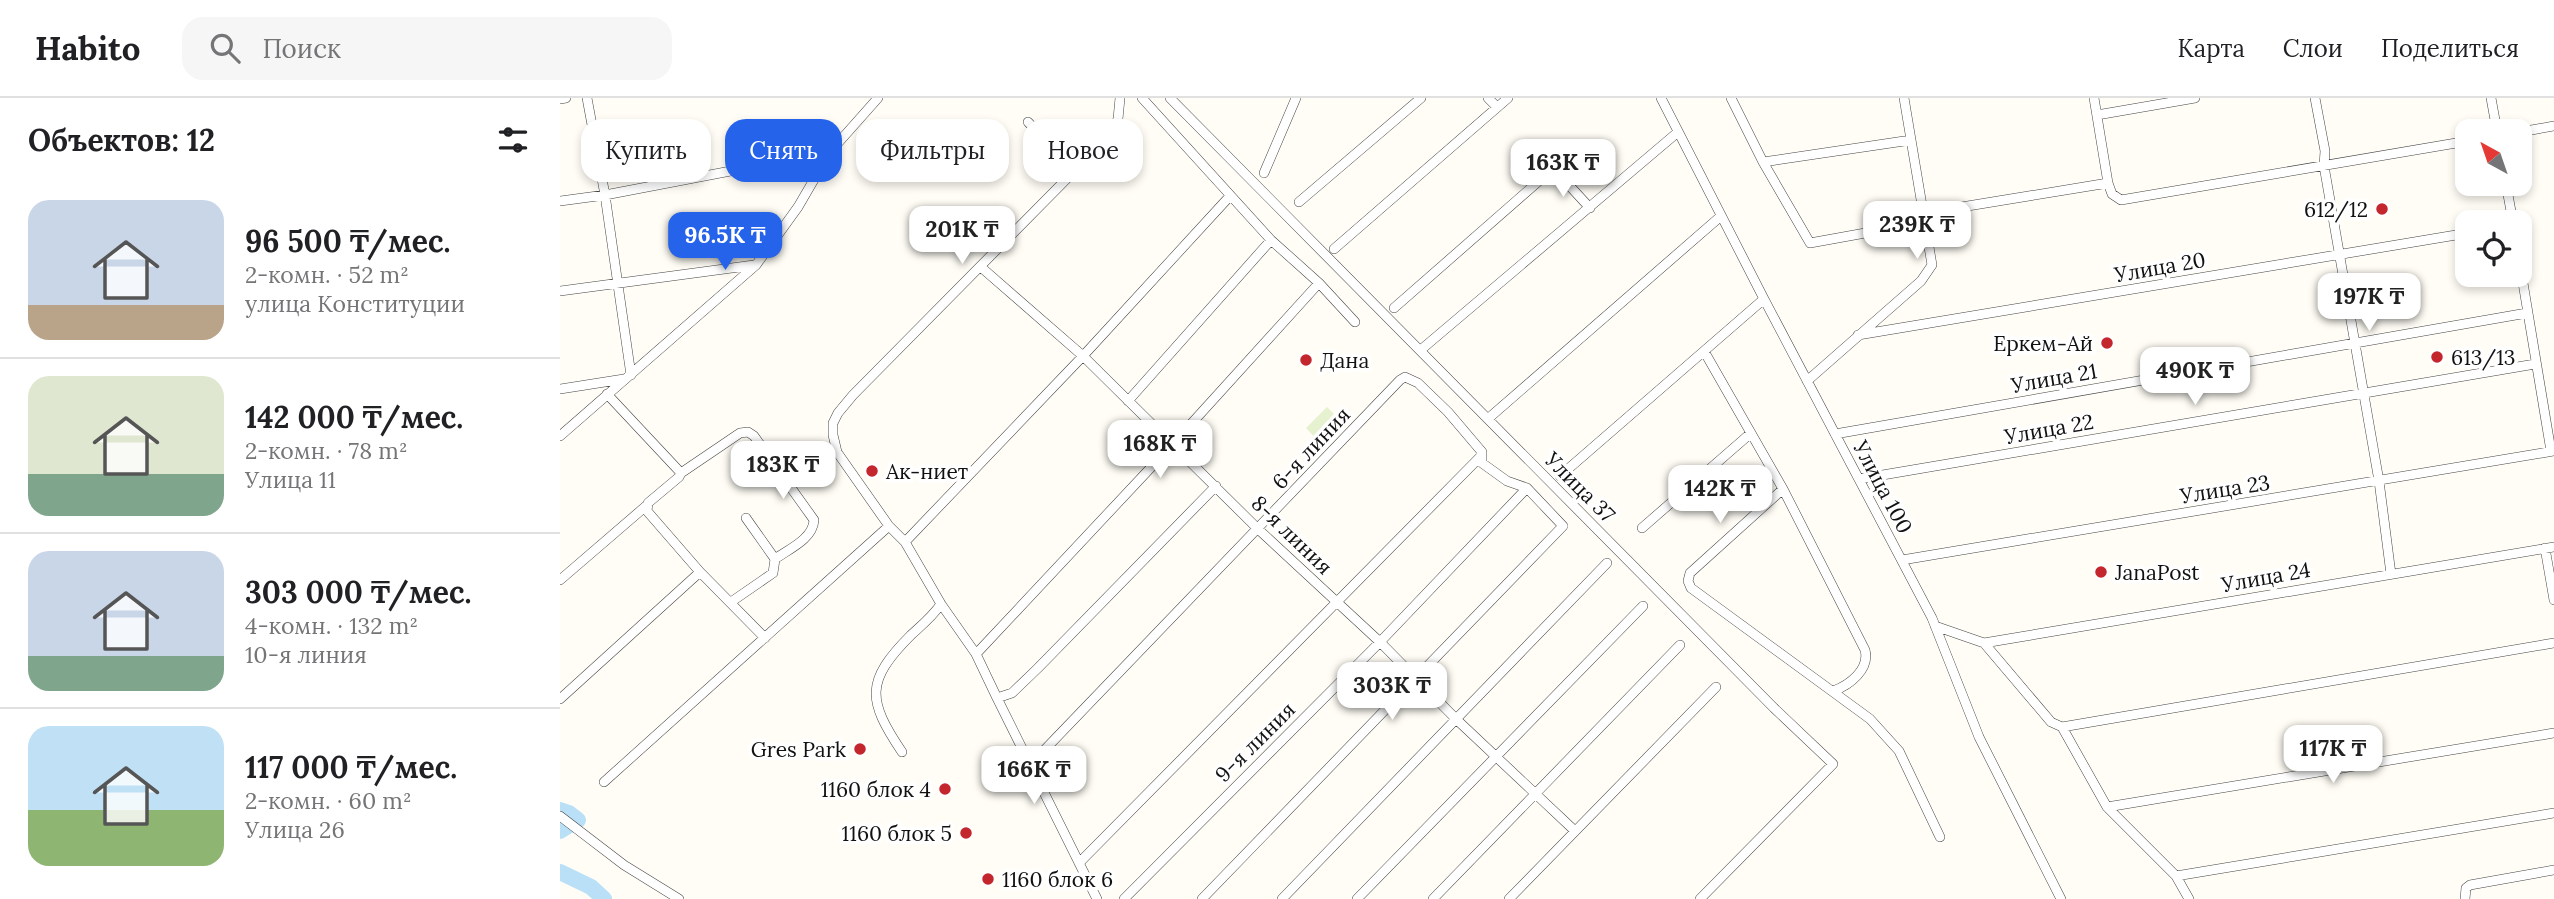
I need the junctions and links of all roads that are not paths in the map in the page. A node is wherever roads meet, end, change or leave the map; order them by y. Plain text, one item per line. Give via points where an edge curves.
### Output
1 (566, 98) edge
2 (587, 98) edge
3 (878, 98) edge
4 (1120, 98) edge
5 (1142, 98) edge
6 (1170, 98) edge
7 (1296, 98) edge
8 (1421, 98) edge
9 (1489, 98) edge
10 (1508, 98) edge
11 (1661, 98) edge
12 (1731, 98) edge
13 (1903, 98) edge
14 (2094, 98) edge
15 (2195, 98) edge
16 (2315, 98) edge
17 (2491, 98) edge
18 (560, 99) edge
19 (1497, 107) junction
20 (2097, 115) junction
21 (1118, 119) edge
22 (2495, 119) edge
23 (2554, 126) edge
24 (2532, 130) edge
25 (1678, 132) junction
26 (842, 138) edge
27 (1911, 140) junction
28 (2455, 143) edge
29 (1763, 162) junction
30 (2324, 166) junction
31 (725, 172) edge
32 (1264, 173) dead end
33 (813, 182) edge
34 (1065, 182) edge
35 (2108, 183) junction
36 (605, 195) junction
37 (1230, 196) junction
38 (560, 201) edge
39 (1299, 202) dead end
40 (1590, 208) junction
41 (1721, 216) junction
42 (1926, 218) junction
43 (2455, 235) edge
44 (1271, 240) junction
45 (1334, 249) dead end
46 (2340, 254) junction
47 (755, 265) junction
48 (982, 268) junction
49 (618, 282) junction
50 (1319, 283) junction
51 (2523, 287) edge
52 (560, 291) edge
53 (1763, 299) junction
54 (1394, 308) dead end
55 (2527, 313) junction
56 (1355, 322) dead end
57 (1858, 335) junction
58 (2356, 343) junction
59 (1423, 348) dead end
60 (1704, 351) junction
61 (1083, 356) junction
62 (2535, 364) junction
63 (629, 377) junction
64 (1807, 381) junction
65 (560, 389) edge
66 (2364, 393) junction
67 (607, 394) junction
68 (1128, 401) junction
69 (1490, 416) dead end
70 (1751, 433) junction
71 (1835, 434) junction
72 (560, 436) edge
73 (1172, 445) junction
74 (2552, 451) edge
75 (1482, 455) junction
76 (681, 474) junction
77 (1560, 476) dead end
78 (1860, 479) junction
79 (2379, 481) junction
80 (1216, 486) junction
81 (1527, 488) junction
82 (1783, 489) junction
83 (646, 506) junction
84 (746, 518) dead end
85 (889, 526) junction
86 (1642, 528) dead end
87 (1258, 529) junction
88 (905, 542) junction
89 (2550, 547) edge
90 (775, 559) junction
91 (1902, 560) junction
92 (1607, 563) dead end
93 (700, 572) junction
94 (2391, 574) junction
95 (560, 580) edge
96 (2554, 600) edge
97 (731, 601) junction
98 (1337, 602) junction
99 (941, 604) junction
100 (1643, 606) dead end
101 (1935, 625) junction
102 (765, 638) junction
103 (1380, 642) junction
104 (1984, 643) junction
105 (2554, 643) edge
106 (1681, 645) dead end
107 (976, 654) junction
108 (1415, 677) junction
109 (1716, 687) dead end
110 (1833, 691) junction
111 (997, 698) junction
112 (560, 699) edge
113 (1456, 719) junction
114 (2062, 727) junction
115 (2554, 733) edge
116 (902, 752) dead end
117 (1495, 757) junction
118 (1030, 765) junction
119 (604, 782) dead end
120 (1534, 793) junction
121 (2106, 807) junction
122 (2554, 813) edge
123 (560, 816) edge
124 (1575, 831) junction
125 (1940, 837) dead end
126 (1079, 863) junction
127 (2554, 870) edge
128 (2176, 876) junction
129 (679, 899) edge
130 (1097, 899) edge
131 (1124, 899) edge
132 (1202, 899) edge
133 (1282, 899) edge
134 (1357, 899) edge
135 (1433, 899) edge
136 (1509, 899) edge
137 (1700, 899) edge
138 (2061, 899) edge
139 (2189, 899) edge
140 (2465, 899) edge

1 - 18 street
2 - 36 street
3 - 26 street
4 - 21 street
5 - 37 street
6 - 137 street, Улица 37 via 1833,764
7 - 32 street
8 - 39 street
9 - 19 street
10 - 19 street
11 - 25 street, Улица 100
12 - 29 street
13 - 27 street
14 - 20 street
15 - 20 street
16 - 30 street
17 - 22 street
19 - 45 street
20 - 35 street
23 - 24 street
25 - 40 street
25 - 41 street, Улица 100
27 - 29 street
27 - 42 street
28 - 30 street
29 - 42 street via 1811,243
30 - 35 street via 2121,200 2112,194
30 - 46 street
31 - 36 street
33 - 47 street
34 - 48 street
35 - 42 street
36 - 38 street
36 - 49 street
37 - 44 street
37 - 61 street
40 - 54 street via 1555,170 1548,173
40 - 59 street
41 - 53 street, Улица 100
41 - 69 street
42 - 57 street via 1932,254 1928,272
43 - 46 street, Улица 20
44 - 50 street
44 - 68 street
46 - 57 street, Улица 20
46 - 58 street
47 - 49 street
47 - 63 street
48 - 61 street, 8-я линия
48 - 85 street via 833,423 837,452
49 - 52 street
49 - 63 street
50 - 56 street
50 - 73 street
51 - 55 street
53 - 60 street
53 - 64 street, Улица 100
55 - 58 street, Улица 21
55 - 62 street
57 - 64 street
58 - 66 street
58 - 71 street, Улица 21
60 - 70 street
60 - 77 street
61 - 68 street, 8-я линия
61 - 88 street
62 - 66 street, Улица 22
62 - 74 street
63 - 65 street
63 - 67 street
64 - 71 street, Улица 100
66 - 78 street, Улица 22
66 - 79 street
67 - 72 street
67 - 76 street
68 - 73 street, 8-я линия
70 - 82 street
70 - 86 street
71 - 78 street, Улица 100
73 - 80 street, 8-я линия
73 - 107 street
74 - 79 street, Улица 23
75 - 81 street, 6-я линия via 1482,463 1493,472
75 - 87 street, 6-я линия via 1448,412 1418,383 1405,377
75 - 98 street
76 - 83 street
76 - 90 street via 740,433 754,436 814,520 809,534
78 - 91 street, Улица 100
79 - 91 street, Улица 23
79 - 94 street
80 - 87 street, 8-я линия
80 - 111 street via 1038,668 1012,693
81 - 103 street, 9-я линия
81 - 108 street, 6-я линия via 1563,526
82 - 110 street via 1865,650 1862,671
82 - 110 street via 1690,573 1688,581 1691,588
83 - 93 street
83 - 95 street
84 - 90 street
85 - 88 street
85 - 102 street
87 - 98 street, 8-я линия
87 - 118 street, 6-я линия
88 - 99 street
89 - 94 street, Улица 24
89 - 96 street
90 - 97 street via 773,573
91 - 101 street, Улица 100
92 - 113 street
93 - 97 street
93 - 112 street
94 - 104 street, Улица 24
97 - 102 street
98 - 103 street, 8-я линия
98 - 126 street
99 - 107 street
99 - 116 street via 878,677 876,697 882,722
100 - 117 street
101 - 104 street
101 - 138 street, Улица 100 via 1979,737
102 - 119 street
103 - 108 street, 8-я линия
103 - 131 street, 9-я линия
104 - 114 street via 2051,722
105 - 114 street
106 - 120 street
107 - 111 street
108 - 113 street, 8-я линия
108 - 132 street
109 - 124 street
110 - 125 street via 1870,719 1899,751
111 - 118 street
113 - 117 street, 8-я линия
113 - 133 street
114 - 121 street
115 - 121 street
117 - 120 street, 8-я линия
117 - 134 street
118 - 126 street
120 - 124 street, 8-я линия
120 - 135 street
121 - 128 street
122 - 128 street
123 - 129 street via 624,865
124 - 136 street
126 - 130 street
127 - 140 street via 2470,885
128 - 139 street

